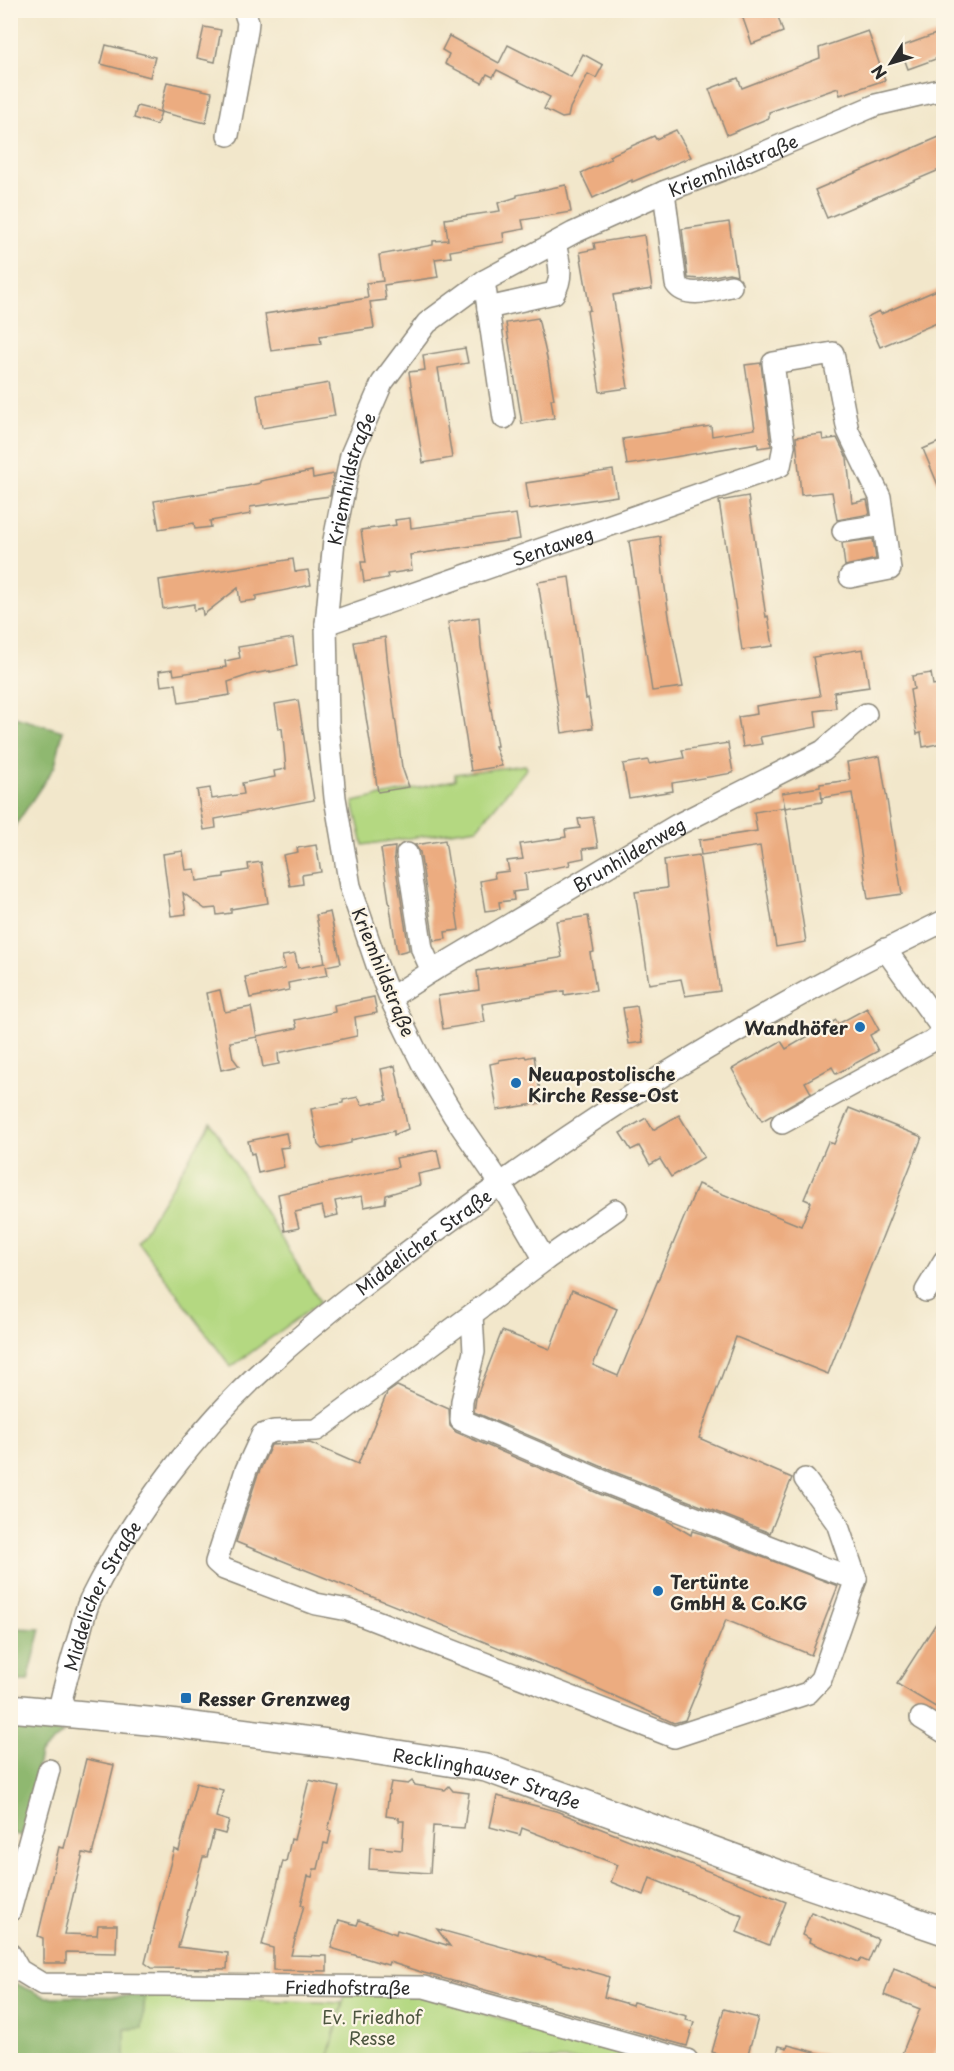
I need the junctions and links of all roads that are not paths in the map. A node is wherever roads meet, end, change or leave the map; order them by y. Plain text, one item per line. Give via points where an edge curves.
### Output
1 (244, 10) edge
2 (944, 89) edge
3 (228, 135) dead end
4 (664, 192) junction
5 (555, 243) junction
6 (484, 281) junction
7 (731, 286) dead end
8 (488, 308) junction
9 (504, 418) dead end
10 (884, 525) junction
11 (843, 531) dead end
12 (850, 577) dead end
13 (326, 624) junction
14 (866, 714) dead end
15 (407, 854) dead end
16 (944, 921) edge
17 (885, 949) junction
18 (432, 971) junction
19 (390, 998) junction
20 (944, 1031) edge
21 (782, 1123) dead end
22 (500, 1183) junction
23 (616, 1210) dead end
24 (545, 1260) junction
25 (944, 1261) edge
26 (926, 1291) dead end
27 (472, 1315) junction
28 (805, 1479) dead end
29 (856, 1579) junction
30 (10, 1708) edge
31 (58, 1713) junction
32 (921, 1718) dead end
33 (944, 1732) edge
34 (49, 1770) dead end
35 (10, 1911) edge
36 (944, 1931) edge
37 (10, 1954) edge
38 (687, 2061) edge

1 - 3 street via 247,31
2 - 4 street, Kriemhildstraße via 876,105
4 - 5 street, Kriemhildstraße
4 - 7 street via 679,289 691,293
5 - 6 street, Kriemhildstraße
5 - 8 street via 561,269 560,284 554,293
6 - 8 street
6 - 13 street, Kriemhildstraße via 427,323 382,383 351,455 334,540
8 - 9 street
10 - 11 street
10 - 12 street via 890,569
10 - 13 street, Sentaweg via 880,497 848,431 833,353 773,363 784,446 780,466
13 - 19 street, Kriemhildstraße via 328,724 343,851 364,931
14 - 18 street, Brunhildenweg via 823,751 677,825
15 - 18 street via 422,949
16 - 17 street, Middelicher Straße
17 - 20 street
17 - 22 street, Middelicher Straße via 801,993 616,1104
18 - 19 street, Brunhildenweg
19 - 22 street, Kriemhildstraße via 454,1116
20 - 21 street
22 - 24 street, Kriemhildstraße
22 - 31 street, Middelicher Straße via 385,1268 266,1366 212,1423 162,1483 88,1604
23 - 24 street
24 - 27 street
25 - 26 street
27 - 29 street via 474,1352 461,1420 607,1483
27 - 29 street via 317,1430 274,1431 262,1436 246,1470 216,1562 224,1569 316,1604 348,1610 674,1737 808,1692 821,1679
28 - 29 street via 837,1523
30 - 31 main road, Recklinghauser Straße
31 - 36 main road, Recklinghauser Straße via 318,1742 486,1768
32 - 33 street
34 - 35 street
37 - 38 street, Friedhofstraße via 20,1970 42,1984 423,1987

